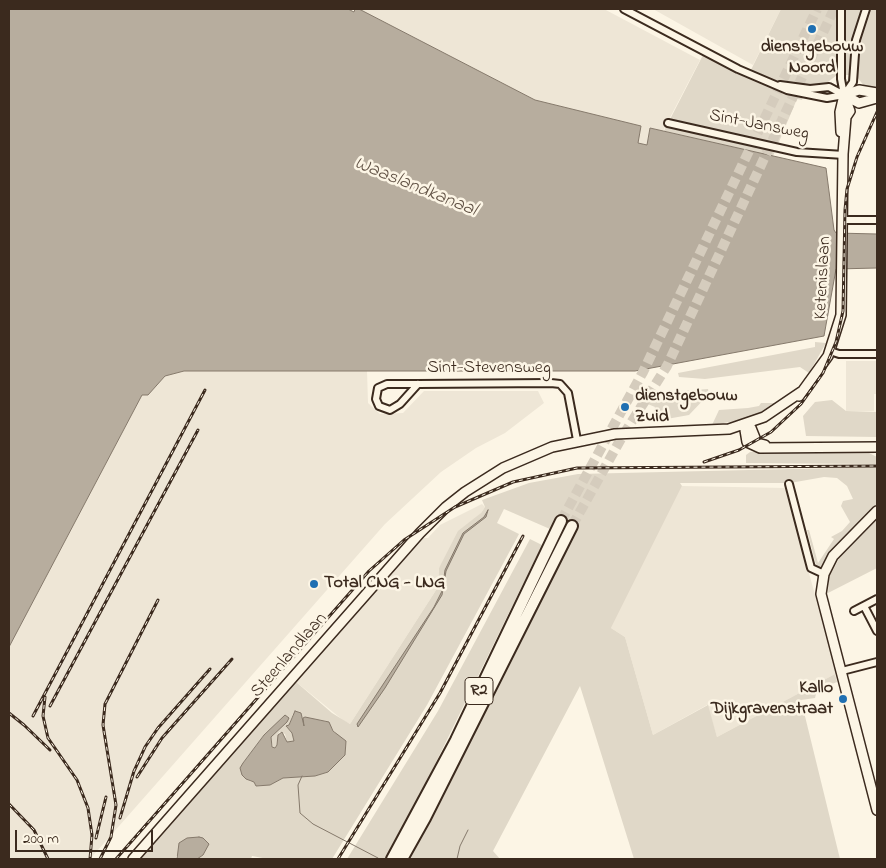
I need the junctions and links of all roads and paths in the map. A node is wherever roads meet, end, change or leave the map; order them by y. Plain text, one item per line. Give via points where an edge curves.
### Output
1 (624, 9) edge
2 (841, 9) edge
3 (866, 9) edge
4 (772, 84) junction
5 (877, 93) edge
6 (844, 95) junction
7 (877, 98) edge
8 (668, 123) dead end
9 (844, 155) junction
10 (843, 220) junction
11 (877, 220) edge
12 (830, 351) junction
13 (877, 354) edge
14 (418, 384) junction
15 (747, 427) junction
16 (578, 440) junction
17 (877, 447) edge
18 (789, 484) dead end
19 (877, 511) edge
20 (561, 521) tunnel mouth
21 (572, 526) tunnel mouth
22 (824, 574) junction
23 (877, 599) edge
24 (864, 606) junction
25 (854, 611) dead end
26 (877, 631) edge
27 (877, 662) edge
28 (842, 671) junction
29 (877, 810) edge
30 (133, 859) edge
31 (392, 859) edge
32 (402, 859) edge

1 - 4 street
2 - 6 street
3 - 6 street via 856,40 853,82
4 - 6 street via 827,98
4 - 6 street via 810,89 829,87
5 - 6 main road via 859,90
6 - 7 main road via 859,103
6 - 9 main road, Ketenislaan via 840,118
8 - 9 street, Sint-Jansweg via 797,152
9 - 10 main road, Ketenislaan
10 - 11 street
10 - 12 main road, Ketenislaan via 841,315
12 - 13 street
12 - 15 main road, Ketenislaan via 821,368 792,404 781,413
14 - 14 street, Sint-Stevensweg via 381,385 375,393 379,406 390,410
14 - 16 street, Sint-Stevensweg via 560,384 568,392
15 - 16 main road, Steenlandlaan via 614,434
15 - 17 main road via 760,445
16 - 30 main road, Steenlandlaan via 538,452 504,468 465,492 438,514
18 - 22 street via 811,568
19 - 22 main road via 841,546
20 - 31 highway, R2 via 425,801
21 - 32 highway, R2
22 - 28 main road via 821,594
23 - 24 street
24 - 25 street
24 - 26 street
27 - 28 street
28 - 29 main road

